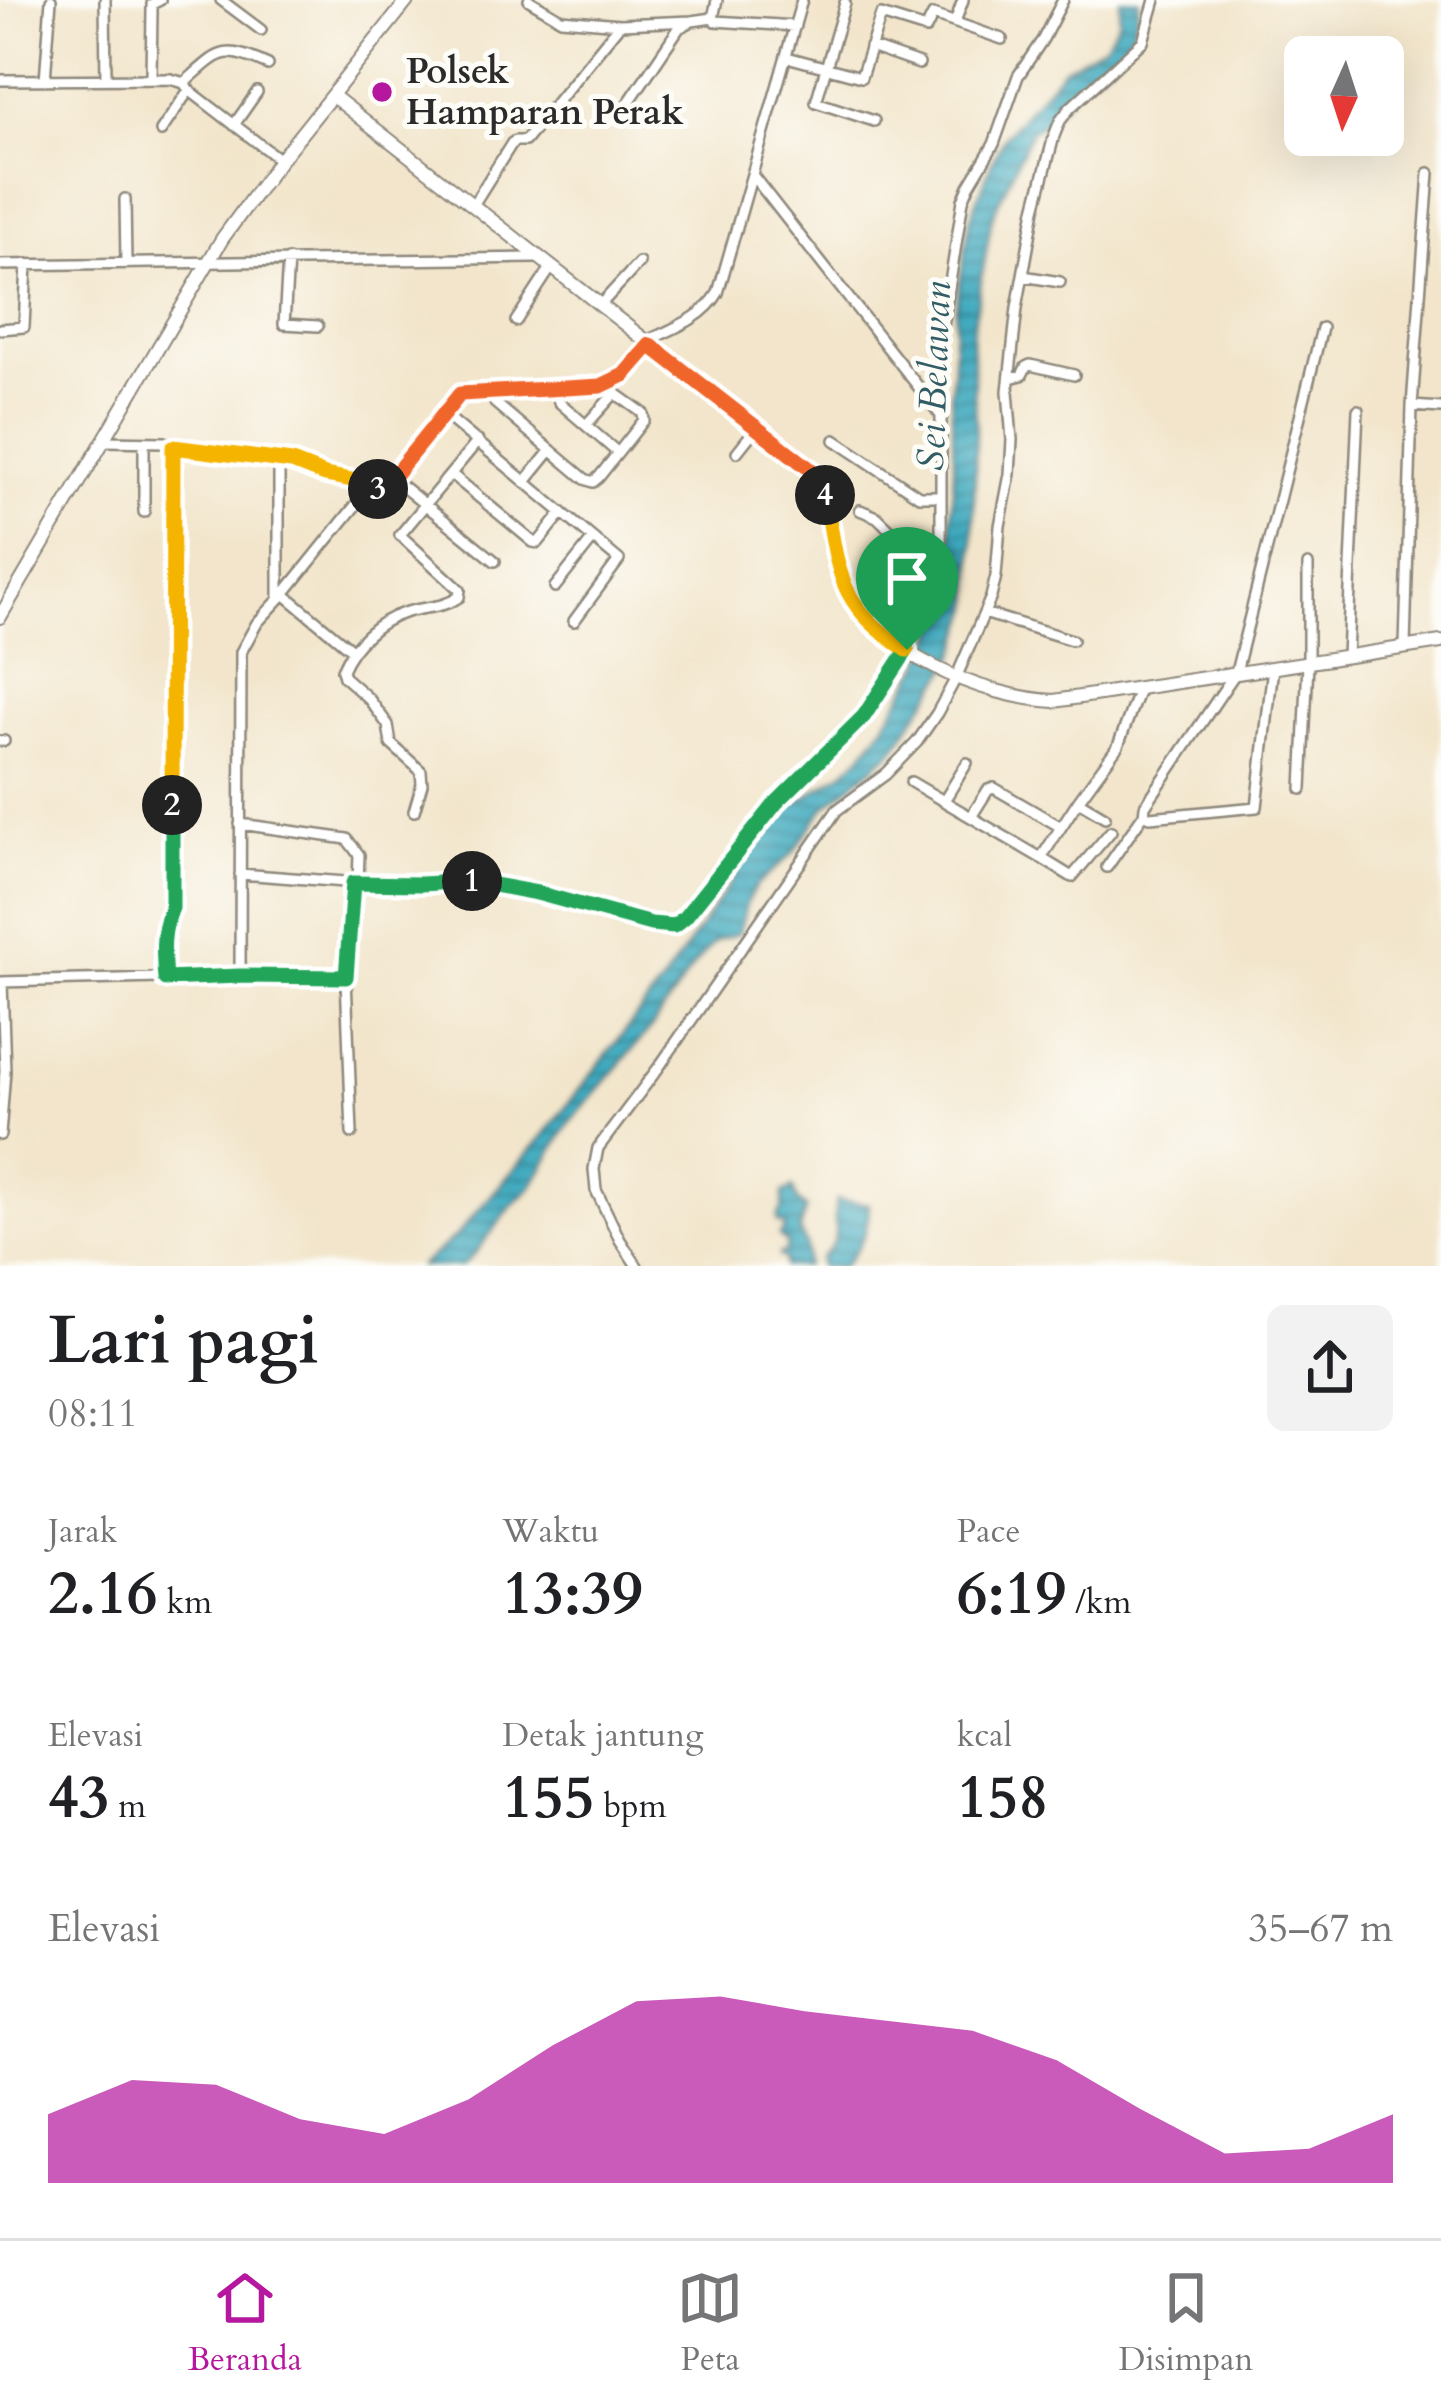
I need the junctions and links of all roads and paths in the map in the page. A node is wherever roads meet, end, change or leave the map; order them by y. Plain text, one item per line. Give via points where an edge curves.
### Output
1 (51, 0) edge
2 (105, 0) edge
3 (160, 0) edge
4 (221, 0) edge
5 (406, 0) edge
6 (529, 0) edge
7 (717, 0) edge
8 (802, 0) edge
9 (937, 0) edge
10 (963, 0) edge
11 (1063, 0) edge
12 (1155, 0) edge
13 (845, 3) dead end
14 (933, 15) junction
15 (712, 18) junction
16 (692, 21) junction
17 (955, 22) junction
18 (620, 24) junction
19 (795, 26) junction
20 (261, 30) dead end
21 (1002, 39) dead end
22 (870, 47) junction
23 (787, 57) junction
24 (919, 64) dead end
25 (268, 65) dead end
26 (825, 68) junction
27 (151, 78) junction
28 (106, 79) junction
29 (0, 80) edge
30 (45, 80) junction
31 (186, 87) junction
32 (257, 92) dead end
33 (333, 96) junction
34 (620, 114) dead end
35 (874, 121) dead end
36 (234, 125) junction
37 (161, 131) dead end
38 (280, 160) junction
39 (1429, 173) dead end
40 (752, 176) junction
41 (125, 199) dead end
42 (473, 205) junction
43 (539, 258) junction
44 (288, 260) junction
45 (208, 262) junction
46 (126, 263) junction
47 (639, 263) dead end
48 (27, 264) junction
49 (0, 265) edge
50 (552, 266) junction
51 (1023, 277) junction
52 (1060, 283) dead end
53 (601, 304) junction
54 (516, 321) dead end
55 (318, 326) dead end
56 (0, 328) edge
57 (1322, 328) dead end
58 (647, 343) junction
59 (1074, 375) dead end
60 (1010, 378) junction
61 (612, 388) junction
62 (556, 391) junction
63 (491, 392) junction
64 (1412, 406) junction
65 (1441, 408) edge
66 (1358, 410) dead end
67 (444, 414) junction
68 (942, 417) junction
69 (586, 425) junction
70 (756, 428) junction
71 (835, 440) dead end
72 (104, 441) junction
73 (478, 441) junction
74 (144, 442) junction
75 (173, 447) junction
76 (551, 450) junction
77 (737, 452) dead end
78 (618, 453) junction
79 (279, 460) junction
80 (451, 473) junction
81 (392, 478) junction
82 (525, 482) junction
83 (372, 485) junction
84 (941, 496) junction
85 (423, 504) junction
86 (860, 510) dead end
87 (144, 512) dead end
88 (562, 514) junction
89 (593, 538) junction
90 (495, 562) dead end
91 (1308, 565) dead end
92 (934, 572) junction
93 (555, 586) dead end
94 (282, 596) junction
95 (985, 613) junction
96 (0, 617) edge
97 (574, 621) dead end
98 (1072, 640) dead end
99 (1441, 642) edge
100 (1405, 647) junction
101 (905, 649) junction
102 (353, 651) junction
103 (1347, 656) junction
104 (1308, 663) junction
105 (1273, 667) junction
106 (1235, 671) junction
107 (955, 677) junction
108 (1140, 687) junction
109 (967, 764) dead end
110 (911, 782) dead end
111 (1302, 789) dead end
112 (1078, 800) junction
113 (944, 802) junction
114 (414, 811) dead end
115 (1144, 814) junction
116 (971, 817) junction
117 (1105, 817) dead end
118 (240, 824) junction
119 (1061, 827) junction
120 (1111, 831) dead end
121 (1041, 858) junction
122 (1107, 867) dead end
123 (240, 874) junction
124 (356, 883) junction
125 (240, 976) junction
126 (346, 977) junction
127 (165, 979) junction
128 (1, 982) edge
129 (352, 1132) dead end
130 (0, 1135) edge
131 (638, 1266) edge

1 - 30 street
2 - 28 street
3 - 27 street via 152,4
4 - 20 street
5 - 33 main road
6 - 18 street via 561,19
7 - 15 street
8 - 19 street
9 - 14 street
10 - 17 street
11 - 68 street via 965,194 941,339
12 - 51 street via 1143,41 1057,128
13 - 26 street
14 - 17 street
14 - 22 street via 925,28 880,14
15 - 16 street
15 - 19 street
16 - 18 street
16 - 34 street
17 - 21 street
18 - 42 street via 525,141 512,143
19 - 23 street
22 - 24 street
22 - 26 street via 861,77
23 - 26 street
23 - 40 street
25 - 31 street via 227,52
26 - 35 street via 816,102
27 - 28 street
27 - 31 street
28 - 30 street
29 - 30 street
31 - 36 street
31 - 37 street
32 - 36 street
33 - 38 main road
33 - 42 main road
36 - 38 street
38 - 45 main road
39 - 64 street
40 - 58 street via 714,301
40 - 68 street
41 - 46 street
42 - 43 main road
43 - 44 street
43 - 50 main road
44 - 45 street
44 - 55 street via 284,324
45 - 46 street
45 - 72 main road
46 - 48 street
47 - 53 street
48 - 49 street
48 - 56 street via 24,327
50 - 53 main road
50 - 54 street
51 - 52 street
51 - 60 street
53 - 58 main road
57 - 106 street
58 - 61 street
58 - 70 main road
59 - 60 street via 1030,365
60 - 95 street via 1010,474
61 - 62 street
61 - 69 street
61 - 78 street via 644,416
62 - 63 street
62 - 69 street
63 - 67 street via 460,394
63 - 76 street
64 - 65 street
64 - 100 street
66 - 103 street
67 - 73 street
67 - 81 street
68 - 84 street
69 - 78 street
70 - 77 street
70 - 101 main road via 820,479 846,592
71 - 84 street via 919,496
72 - 74 street
72 - 96 main road
73 - 80 street
73 - 82 street
74 - 75 street
74 - 87 street
75 - 79 street
75 - 127 street
76 - 78 street via 592,482
76 - 82 street
79 - 83 street
79 - 94 street
80 - 85 street
80 - 88 street via 533,542
81 - 83 street via 381,491
81 - 85 street
82 - 88 street
83 - 94 street
84 - 92 street
85 - 90 street
85 - 102 street via 400,535 460,594 386,621
86 - 92 street
88 - 89 street
89 - 93 street
89 - 97 street via 620,562
91 - 104 street
92 - 101 street
94 - 102 street
94 - 118 street via 241,652
95 - 98 street
95 - 107 street
99 - 100 main road
100 - 103 main road
101 - 107 main road
101 - 124 street via 864,716 776,803 674,926 480,881
102 - 114 street via 344,677 388,725 391,744 421,771
103 - 104 main road
104 - 105 main road
104 - 111 street
105 - 106 main road
105 - 115 street via 1257,807
106 - 108 main road
106 - 115 street
107 - 108 main road via 1009,697 1054,701
107 - 131 street via 917,742 837,810 598,1148 596,1190
108 - 112 street via 1118,746
109 - 113 street
110 - 113 street
112 - 117 street
112 - 119 street
113 - 116 street
115 - 122 street
116 - 119 street via 994,788
116 - 121 street
118 - 123 street
118 - 124 street via 347,839 359,854
119 - 121 street
120 - 121 street via 1072,877
123 - 124 street
123 - 125 street
124 - 126 street
125 - 126 street
125 - 127 street
126 - 129 street
127 - 128 street
128 - 130 street

